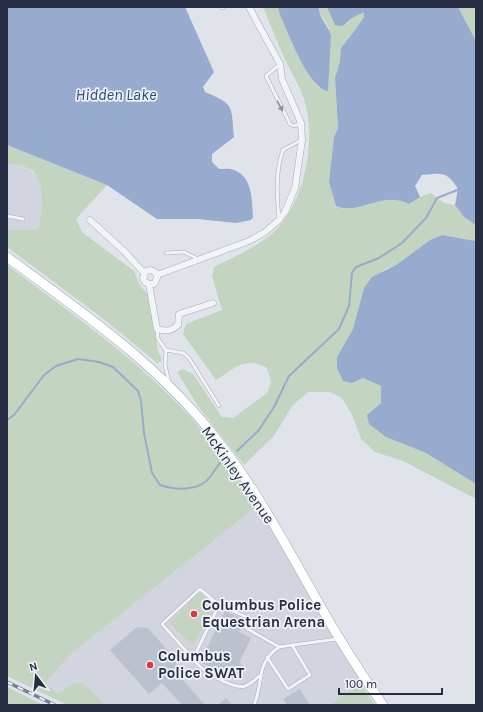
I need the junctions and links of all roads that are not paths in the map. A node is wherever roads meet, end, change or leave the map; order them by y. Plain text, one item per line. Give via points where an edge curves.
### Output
1 (249, 7) edge
2 (280, 64) junction
3 (301, 123) junction
4 (302, 140) junction
5 (7, 216) edge
6 (23, 219) dead end
7 (90, 220) dead end
8 (279, 220) junction
9 (166, 253) dead end
10 (7, 257) edge
11 (198, 259) junction
12 (144, 273) junction
13 (157, 275) junction
14 (149, 284) junction
15 (214, 303) dead end
16 (157, 330) junction
17 (166, 350) junction
18 (169, 386) junction
19 (219, 406) dead end
20 (220, 605) junction
21 (339, 639) junction
22 (292, 645) junction
23 (279, 647) junction
24 (267, 657) junction
25 (193, 659) junction
26 (261, 675) junction
27 (254, 705) edge
28 (383, 705) edge

1 - 2 street
2 - 3 street via 282,79
2 -> 3 lane via 266,76 290,124 294,126
3 - 4 street
4 - 8 street via 295,188
4 - 8 lane via 282,150 277,180
5 - 6 lane
7 - 12 street
8 - 11 street via 253,238
9 - 11 lane via 184,252
10 - 18 main road, McKinley Avenue via 115,337
11 - 13 street
12 - 13 street via 151,270
12 - 14 street via 143,280
13 - 14 street via 155,282
14 - 16 street
15 - 16 street via 179,314 178,325 174,329
16 - 17 lane via 158,339
17 - 18 lane via 165,365
17 - 19 lane via 183,353 189,358
18 - 21 main road, McKinley Avenue via 218,441 253,492
20 - 23 lane via 251,618 246,628
20 - 25 lane
20 - 25 lane via 200,589 162,624
21 - 22 lane
21 - 28 main road, McKinley Avenue
22 - 23 lane
22 - 24 lane via 310,675 288,689
23 - 24 lane
24 - 26 lane
25 - 26 lane via 198,666 235,686 245,686
26 - 27 lane

